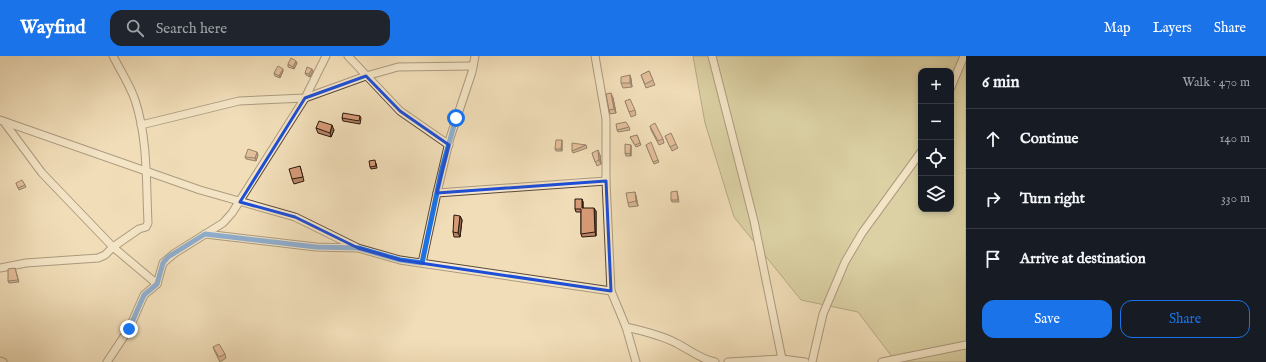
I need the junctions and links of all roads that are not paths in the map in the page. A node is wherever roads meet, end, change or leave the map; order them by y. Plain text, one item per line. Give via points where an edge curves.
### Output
1 (113, 56) edge
2 (326, 56) edge
3 (348, 56) edge
4 (475, 56) edge
5 (596, 56) edge
6 (712, 56) edge
7 (964, 56) edge
8 (473, 66) junction
9 (366, 76) junction
10 (954, 80) edge
11 (305, 98) junction
12 (2, 121) edge
13 (141, 125) junction
14 (449, 145) junction
15 (918, 156) edge
16 (146, 171) junction
17 (606, 181) junction
18 (437, 193) junction
19 (240, 202) junction
20 (205, 234) junction
21 (112, 247) junction
22 (358, 248) junction
23 (422, 263) junction
24 (0, 268) edge
25 (157, 284) junction
26 (611, 291) junction
27 (626, 327) junction
28 (966, 345) edge
29 (782, 359) junction
30 (0, 361) edge
31 (3, 362) edge
32 (107, 362) edge
33 (636, 362) edge
34 (715, 362) edge
35 (728, 362) edge
36 (805, 362) edge
37 (812, 362) edge
38 (882, 362) edge

1 - 13 street via 135,98
2 - 11 street
3 - 9 street
4 - 8 street
5 - 17 street via 606,119
6 - 29 street via 754,221
7 - 10 street
8 - 9 street via 406,66
8 - 14 street
9 - 11 street
9 - 14 street via 400,110
11 - 13 street via 239,101
11 - 19 street
12 - 16 street
12 - 21 street via 42,173
13 - 16 street
14 - 18 street
15 - 37 street via 862,233 845,262 823,314
16 - 19 street
16 - 21 street via 148,225
17 - 18 street
17 - 26 street
18 - 23 street
19 - 20 street via 223,223
19 - 22 street via 295,217
20 - 22 street via 316,247
20 - 25 street via 168,257 163,263
21 - 24 street via 98,258 26,263
21 - 25 street
22 - 23 street via 400,260
23 - 26 street
25 - 32 street via 144,295 129,329
26 - 27 street
27 - 33 street
27 - 34 street via 656,334 677,343 704,360
28 - 38 street
29 - 35 street
29 - 36 street
30 - 31 street

